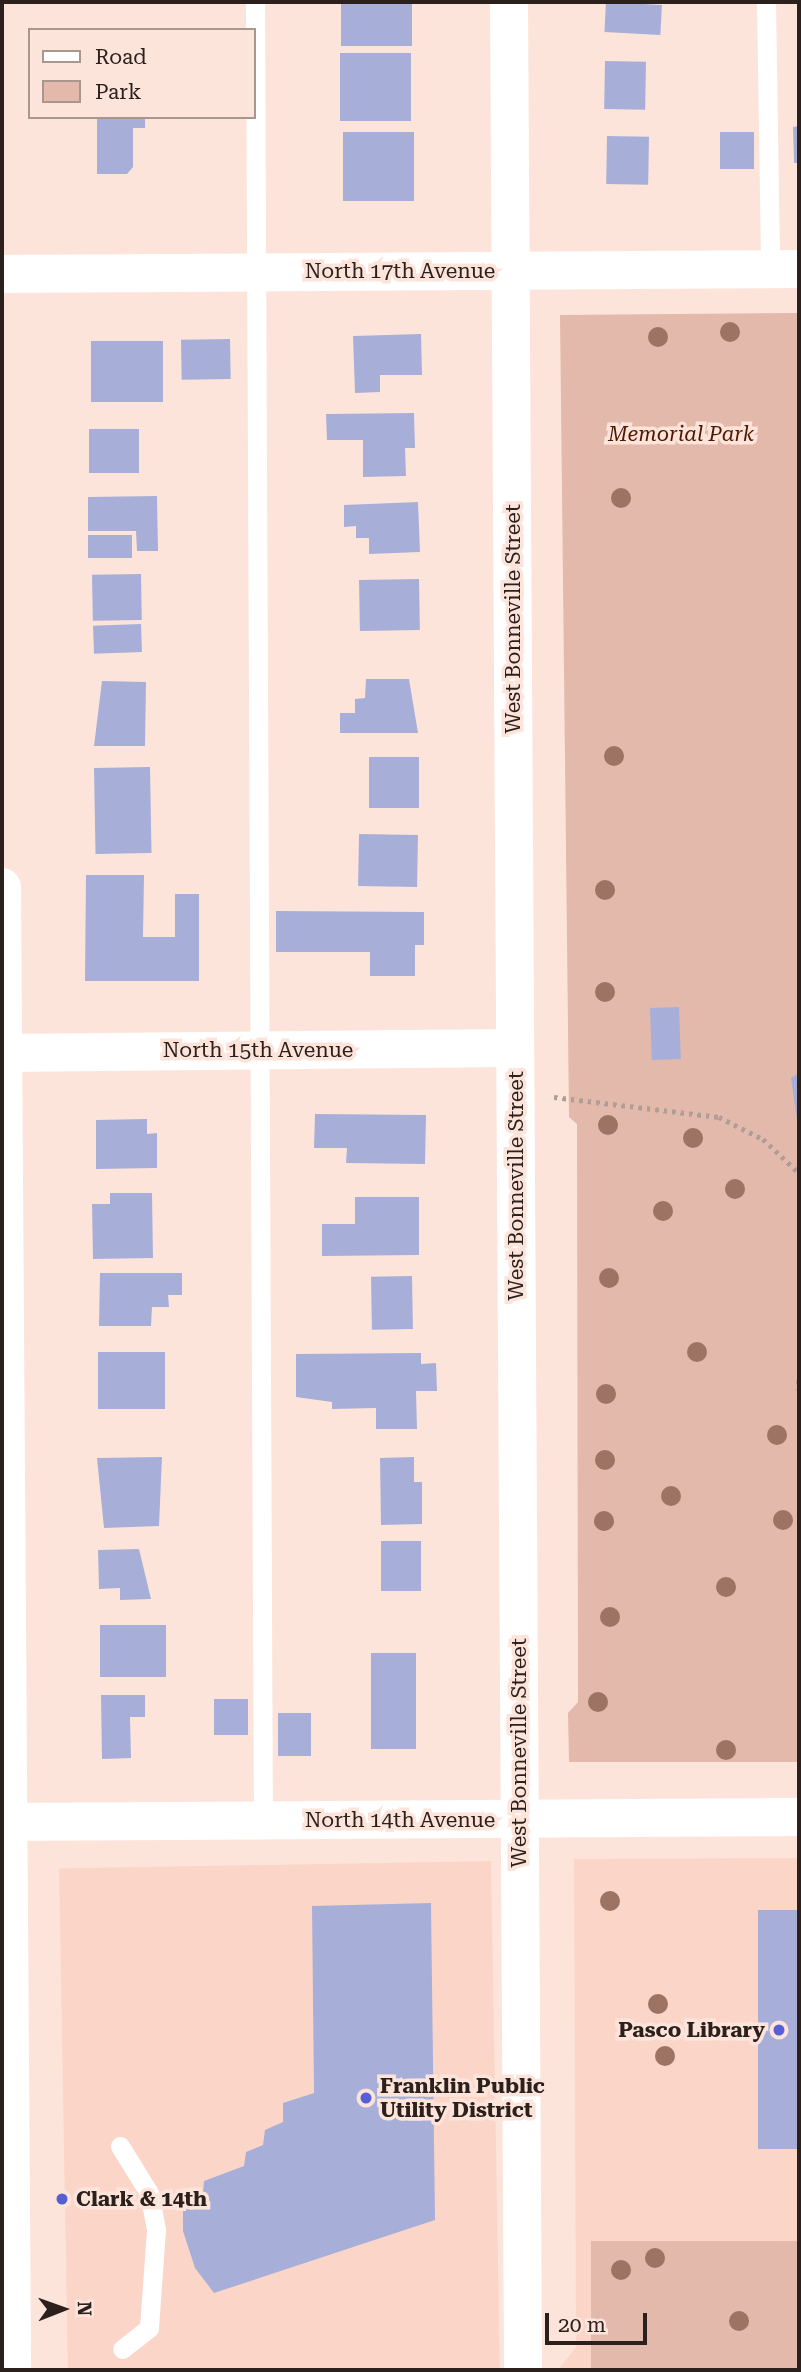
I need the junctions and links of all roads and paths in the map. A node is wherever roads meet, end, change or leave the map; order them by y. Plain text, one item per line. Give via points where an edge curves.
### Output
1 (254, 2) edge
2 (509, 2) edge
3 (766, 2) edge
4 (254, 28) edge
5 (255, 119) edge
6 (785, 269) edge
7 (511, 271) junction
8 (257, 273) junction
9 (2, 274) edge
10 (2, 887) edge
11 (515, 1048) junction
12 (260, 1050) junction
13 (2, 1052) edge
14 (554, 1097) dead end
15 (799, 1173) edge
16 (799, 1381) edge
17 (799, 1390) edge
18 (799, 1817) edge
19 (520, 1819) junction
20 (263, 1821) junction
21 (5, 1822) edge
22 (120, 2146) dead end
23 (122, 2349) dead end
24 (12, 2370) edge
25 (523, 2370) edge

1 - 4 lane
2 - 7 street, West Bonneville Street
3 - 6 lane
5 - 8 lane
6 - 7 street, North 17th Avenue
7 - 8 street, North 17th Avenue
7 - 11 street, West Bonneville Street
8 - 9 street, North 17th Avenue
8 - 12 lane
10 - 13 street
11 - 12 street, North 15th Avenue
11 - 19 street, West Bonneville Street
12 - 13 street, North 15th Avenue
12 - 20 lane
13 - 21 street
14 - 15 path via 719,1117 763,1139
16 - 17 path
18 - 19 street, North 14th Avenue
19 - 20 street, North 14th Avenue
19 - 25 street, West Bonneville Street
20 - 21 street, North 14th Avenue
21 - 24 street
22 - 23 lane via 149,2193 156,2230 149,2328

